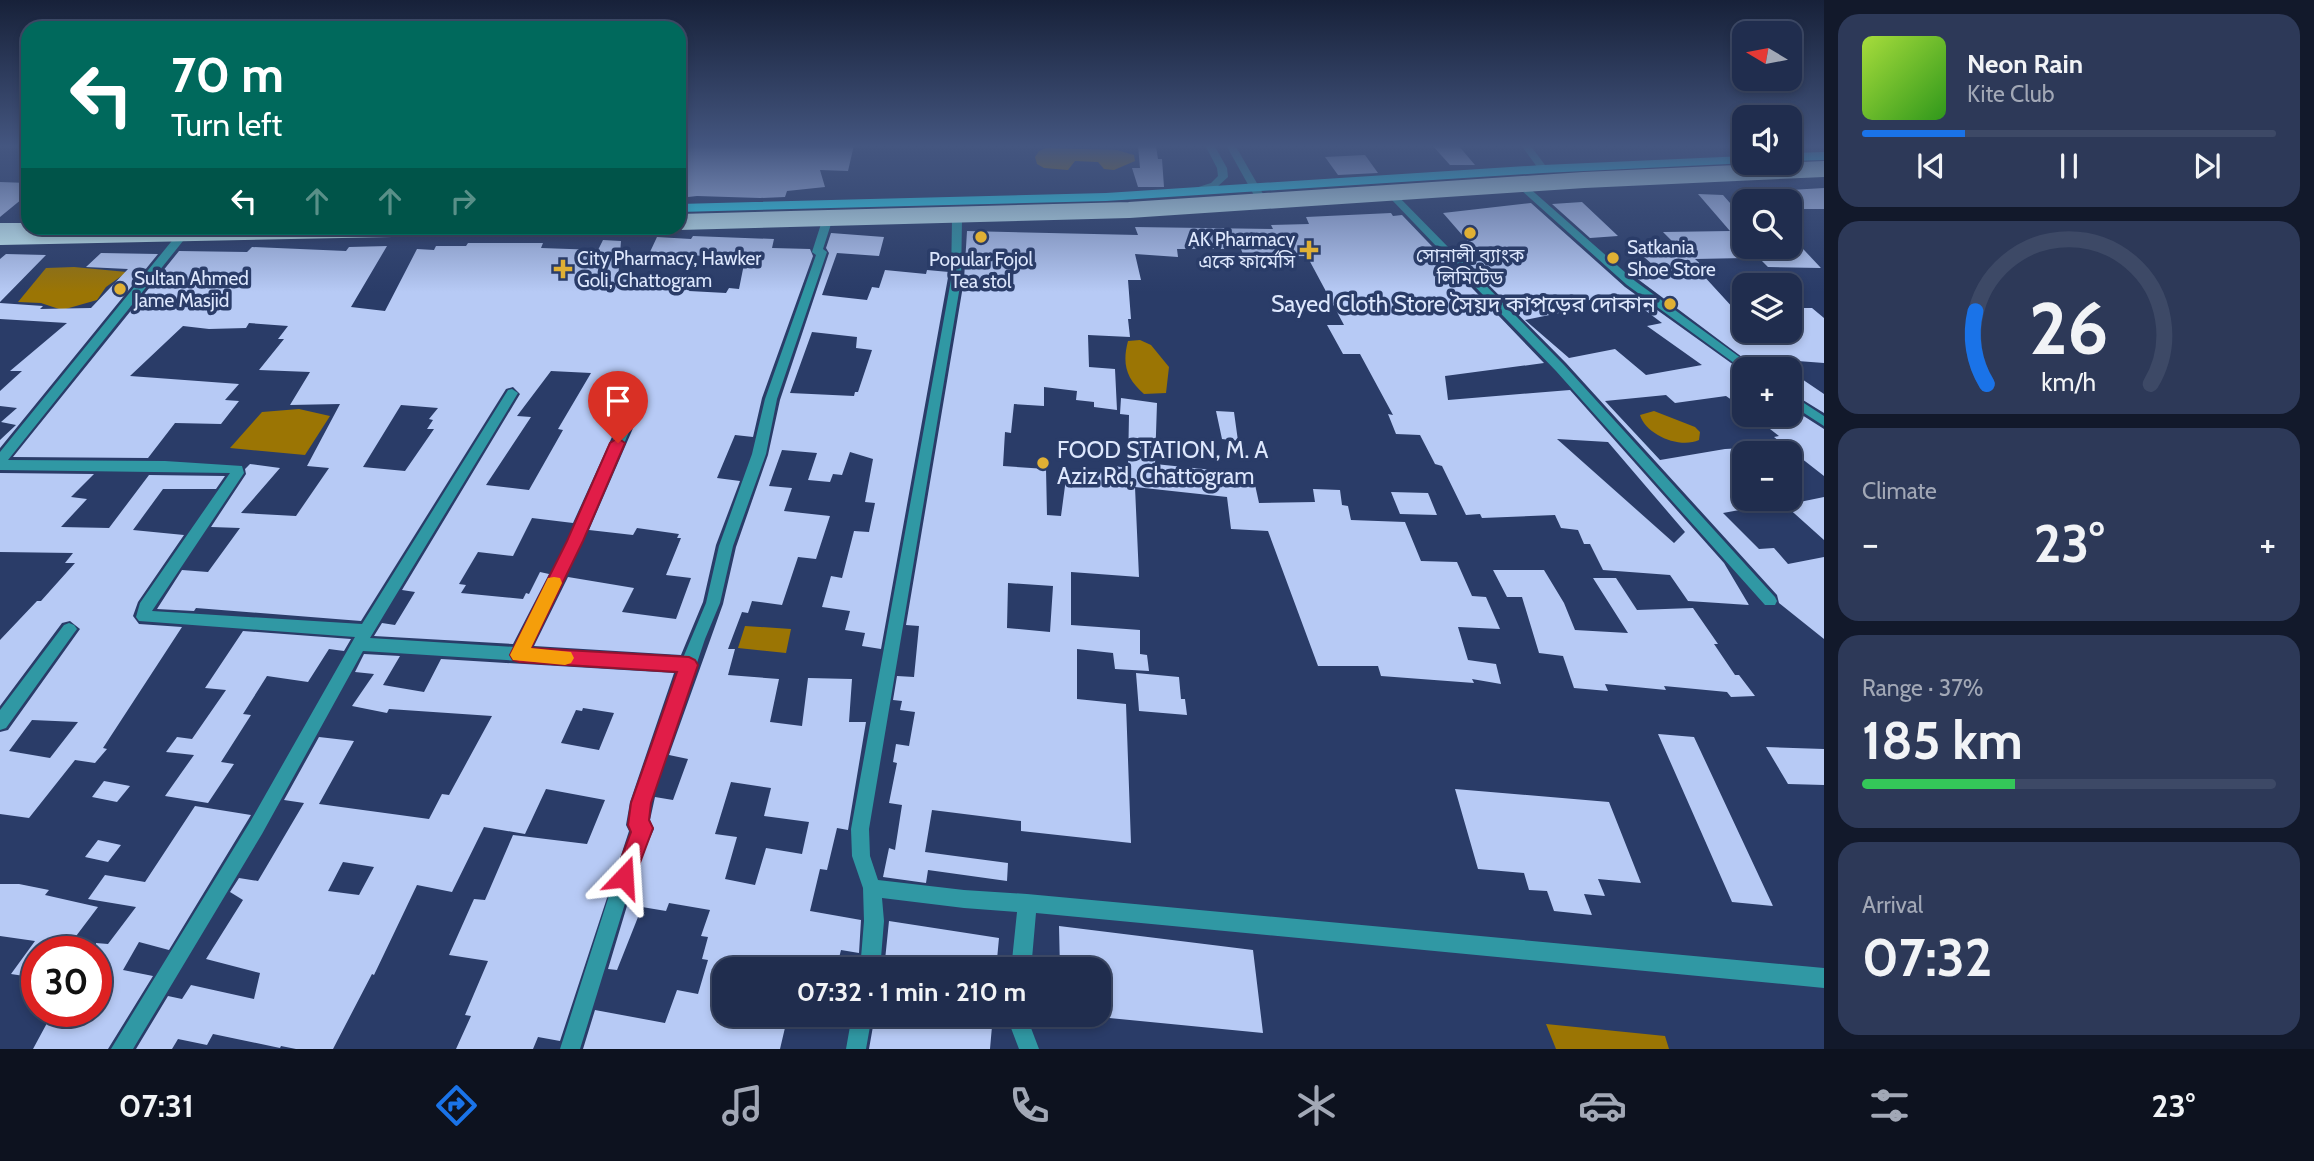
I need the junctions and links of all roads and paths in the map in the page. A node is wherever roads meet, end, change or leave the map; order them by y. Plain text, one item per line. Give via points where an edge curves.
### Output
1 (1157, 194) edge
2 (1240, 194) edge
3 (1258, 194) edge
4 (1375, 194) edge
5 (1438, 194) edge
6 (1531, 194) edge
7 (1394, 197) junction
8 (1265, 206) junction
9 (686, 211) edge
10 (686, 211) edge
11 (957, 220) junction
12 (686, 222) edge
13 (21, 224) edge
14 (825, 224) junction
15 (0, 226) edge
16 (21, 227) edge
17 (686, 228) edge
18 (98, 235) edge
19 (184, 235) edge
20 (360, 235) edge
21 (0, 237) edge
22 (179, 239) junction
23 (0, 242) edge
24 (1733, 357) edge
25 (512, 393) dead end
26 (1802, 406) edge
27 (628, 418) dead end
28 (1824, 422) edge
29 (0, 463) edge
30 (1770, 601) dead end
31 (69, 629) dead end
32 (363, 638) junction
33 (519, 655) junction
34 (689, 665) junction
35 (0, 723) edge
36 (872, 888) junction
37 (1027, 903) junction
38 (871, 957) edge
39 (1022, 957) edge
40 (1824, 978) edge
41 (860, 1027) edge
42 (1021, 1027) edge
43 (121, 1049) edge
44 (570, 1049) edge
45 (856, 1049) edge
46 (1029, 1049) edge

1 - 9 main road
2 - 10 highway via 1126,201
3 - 8 street
4 - 12 highway, bridge via 1129,210
5 - 7 main road
6 - 24 street via 1631,284
7 - 8 main road
7 - 30 street via 1560,368
8 - 11 main road
11 - 14 main road
11 - 36 street via 956,280 860,829 861,856
13 - 15 main road
14 - 17 main road
14 - 34 street via 817,252 822,252 775,387 759,454 717,574 720,580 713,603
15 - 16 highway
18 - 21 highway, bridge
19 - 22 street
20 - 22 main road
22 - 23 main road
22 - 29 street
25 - 32 street
26 - 28 street
27 - 33 street
29 - 32 street via 237,469 145,607 144,617
31 - 35 street
32 - 33 street
32 - 43 street via 256,828
33 - 34 street
34 - 44 street via 641,803 638,825 643,828
36 - 37 street
36 - 38 street
37 - 39 street
37 - 40 street
41 - 45 street
42 - 46 street

